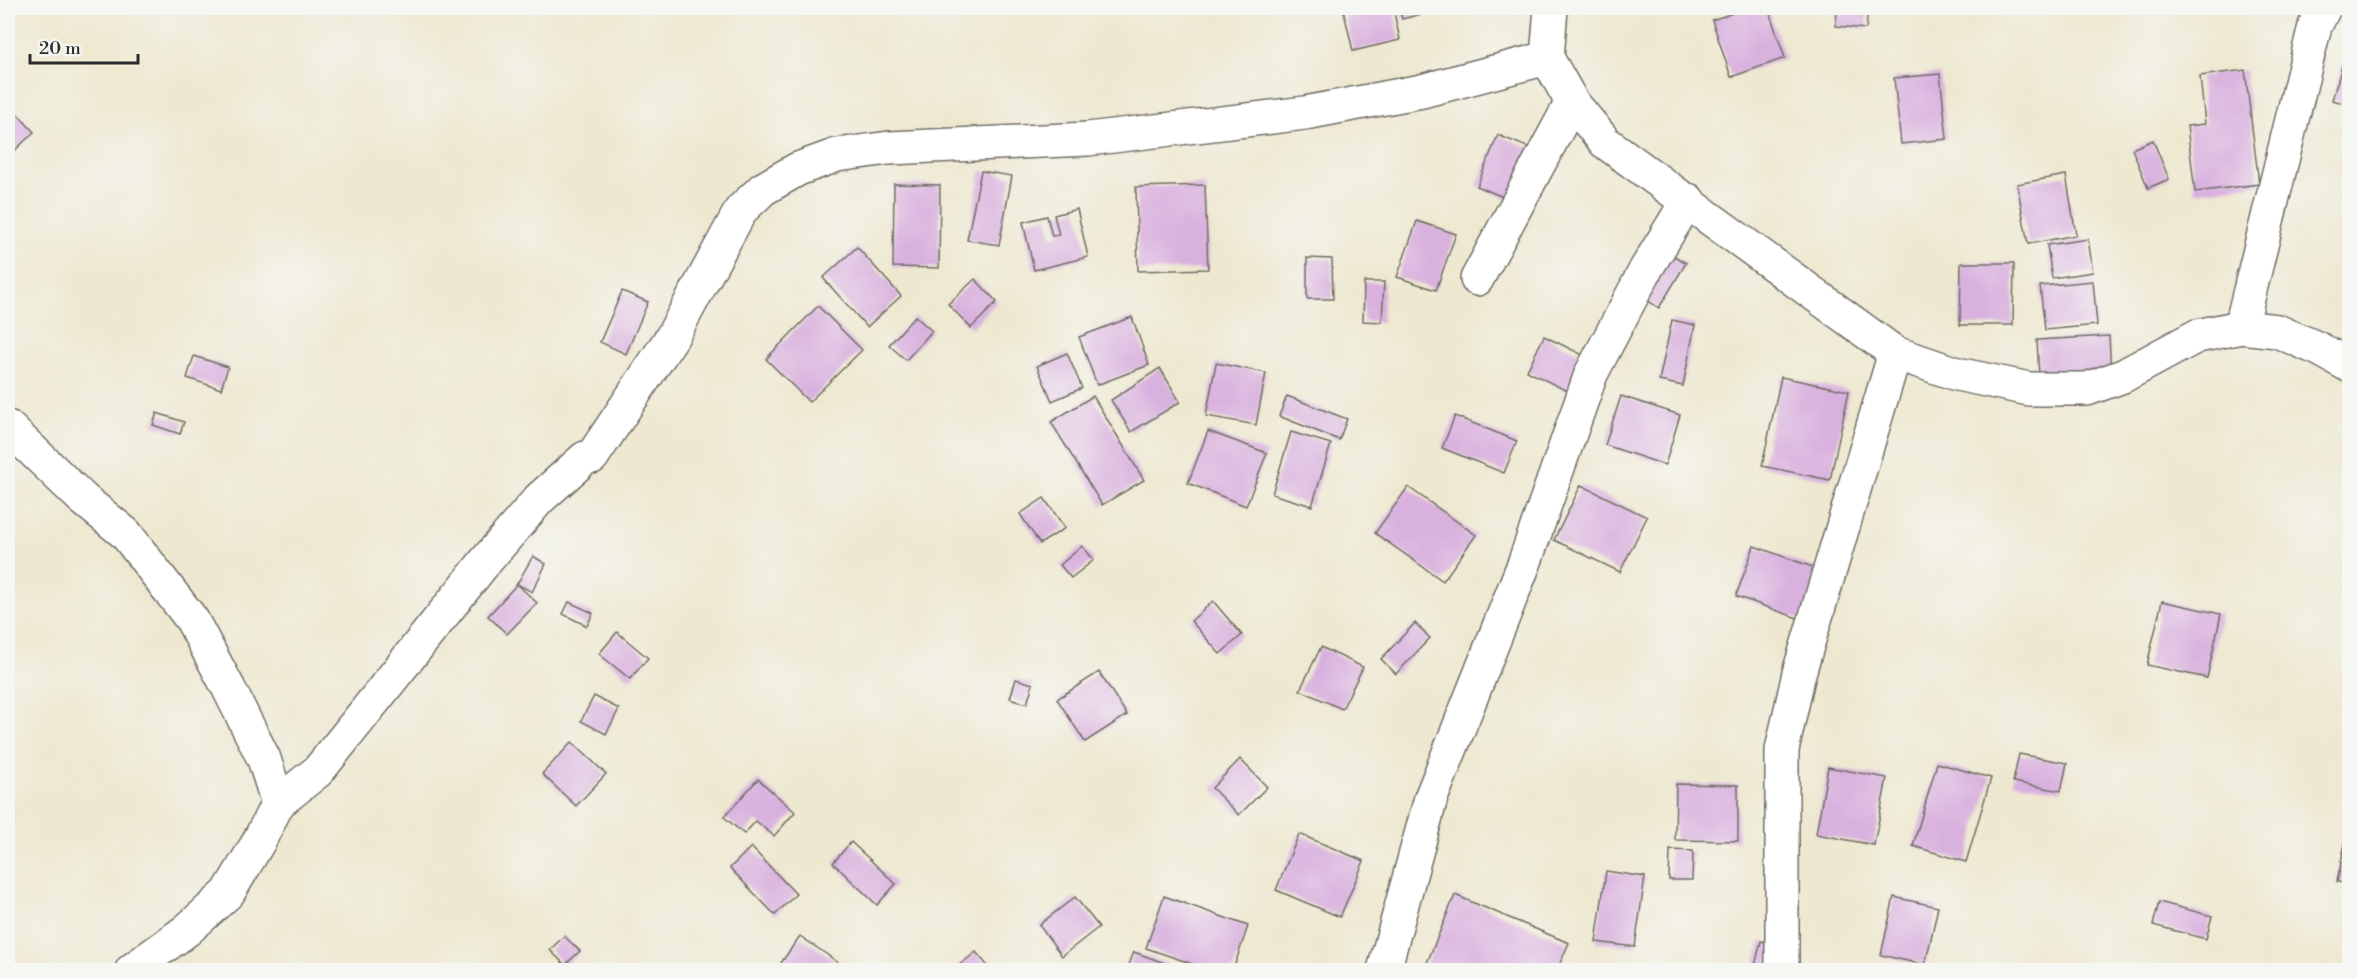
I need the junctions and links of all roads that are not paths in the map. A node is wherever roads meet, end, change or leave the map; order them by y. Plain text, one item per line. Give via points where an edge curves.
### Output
1 (1551, 8) edge
2 (2324, 8) edge
3 (1547, 58) junction
4 (1572, 102) junction
5 (1688, 200) junction
6 (1477, 279) dead end
7 (2241, 327) junction
8 (1895, 353) junction
9 (2349, 366) edge
10 (8, 427) edge
11 (278, 803) junction
12 (145, 968) edge
13 (1384, 970) edge
14 (1782, 970) edge

1 - 3 street
2 - 7 street via 2315,26
3 - 4 street
3 - 11 street via 1422,91 1305,113 1088,139 889,148 837,155 798,169 764,189 741,210 672,337 592,457 585,458 539,499 318,771
4 - 5 street via 1605,142
4 - 6 street
5 - 8 street
5 - 13 street via 1646,269 1591,374 1524,564 1431,798
7 - 8 street via 2197,336 2123,376 2087,389 2029,389 1957,374
7 - 9 street via 2277,331
8 - 14 street via 1799,673 1782,750
10 - 11 street via 126,534 192,620 264,759
11 - 12 street via 228,893

